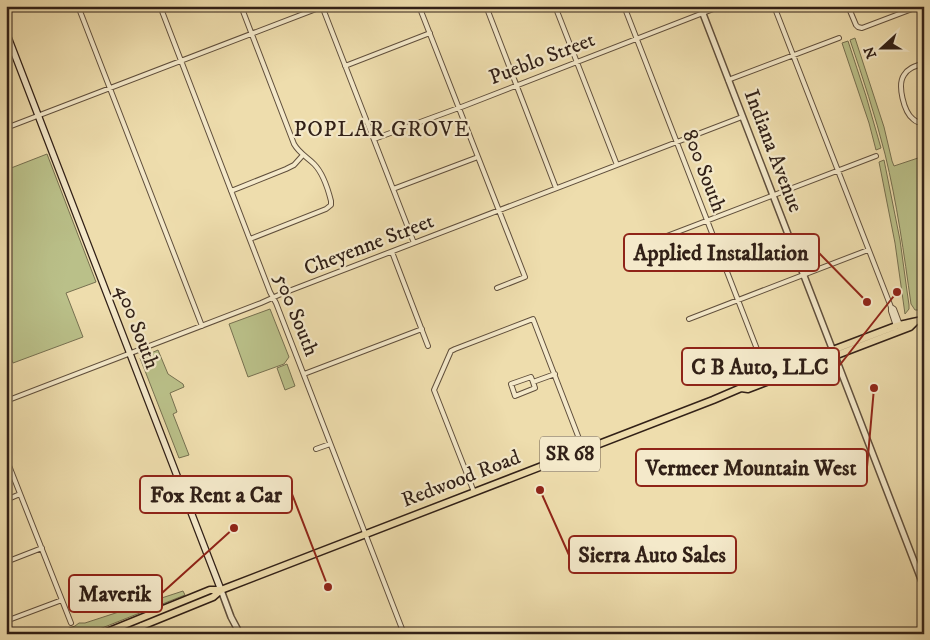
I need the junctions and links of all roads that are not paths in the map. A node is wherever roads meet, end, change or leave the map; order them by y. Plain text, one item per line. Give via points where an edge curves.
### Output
1 (78, 6) edge
2 (160, 6) edge
3 (241, 6) edge
4 (323, 6) edge
5 (419, 6) edge
6 (486, 6) edge
7 (555, 6) edge
8 (624, 6) edge
9 (700, 6) edge
10 (721, 6) edge
11 (774, 6) edge
12 (848, 6) edge
13 (922, 7) edge
14 (702, 14) junction
15 (6, 32) edge
16 (430, 33) junction
17 (251, 34) junction
18 (839, 38) dead end
19 (636, 39) junction
20 (793, 55) junction
21 (181, 61) junction
22 (577, 62) junction
23 (924, 63) edge
24 (345, 66) junction
25 (728, 80) junction
26 (517, 85) junction
27 (110, 88) junction
28 (458, 107) junction
29 (39, 116) junction
30 (742, 117) junction
31 (924, 123) edge
32 (6, 128) edge
33 (374, 139) junction
34 (677, 142) junction
35 (303, 155) junction
36 (876, 156) dead end
37 (478, 157) junction
38 (617, 165) junction
39 (838, 170) junction
40 (556, 188) junction
41 (393, 189) junction
42 (231, 191) junction
43 (773, 196) junction
44 (499, 211) junction
45 (707, 221) junction
46 (250, 239) junction
47 (659, 240) dead end
48 (414, 243) junction
49 (868, 250) junction
50 (392, 252) junction
51 (803, 275) junction
52 (497, 288) dead end
53 (274, 298) junction
54 (738, 300) junction
55 (689, 319) dead end
56 (924, 319) edge
57 (915, 322) junction
58 (202, 326) junction
59 (898, 326) junction
60 (422, 329) junction
61 (428, 346) dead end
62 (834, 353) junction
63 (130, 354) junction
64 (304, 374) junction
65 (555, 374) junction
66 (767, 376) junction
67 (533, 382) junction
68 (741, 388) junction
69 (6, 401) edge
70 (330, 444) junction
71 (316, 449) dead end
72 (583, 449) junction
73 (6, 458) edge
74 (474, 492) junction
75 (20, 494) junction
76 (6, 500) edge
77 (365, 534) junction
78 (42, 548) junction
79 (6, 562) edge
80 (924, 587) edge
81 (221, 590) junction
82 (62, 600) junction
83 (6, 621) edge
84 (71, 622) dead end
85 (142, 625) junction
86 (102, 634) edge
87 (122, 634) edge
88 (145, 634) edge
89 (240, 634) edge
90 (404, 634) edge

1 - 27 street
2 - 21 street, 500 South
3 - 17 street
4 - 17 street
4 - 24 street
5 - 16 street
6 - 26 street
7 - 22 street
8 - 19 street, 800 South
9 - 14 street, Indiana Avenue
10 - 14 street, Pueblo Street
11 - 20 street
12 - 13 street via 856,25 864,28
14 - 19 street, Pueblo Street
14 - 25 street, Indiana Avenue
15 - 29 main road, 400 South
16 - 24 street
16 - 28 street
17 - 21 street
17 - 35 street via 294,144
18 - 20 street
19 - 22 street, Pueblo Street
19 - 34 street, 800 South
20 - 25 street
20 - 39 street
21 - 27 street
21 - 42 street, 500 South
22 - 26 street, Pueblo Street
22 - 38 street
23 - 31 street via 906,72 900,88 912,118
24 - 33 street
25 - 30 street, Indiana Avenue
26 - 28 street, Pueblo Street
26 - 40 street
27 - 29 street
27 - 58 street
28 - 33 street, Pueblo Street
28 - 37 street
29 - 32 street
29 - 63 main road, 400 South
30 - 34 street, Cheyenne Street
30 - 43 street, Indiana Avenue
33 - 41 street
34 - 38 street, Cheyenne Street
34 - 45 street, 800 South
35 - 42 street via 290,168
35 - 46 street via 319,171 331,199 330,205
36 - 39 street
37 - 41 street
37 - 44 street
38 - 40 street, Cheyenne Street
39 - 43 street
39 - 49 street
40 - 44 street, Cheyenne Street
41 - 48 street
42 - 46 street, 500 South
43 - 45 street
43 - 51 street, Indiana Avenue
44 - 48 street, Cheyenne Street
44 - 52 street via 525,277
45 - 47 street
45 - 54 street, 800 South
46 - 53 street, 500 South
48 - 50 street, Cheyenne Street
49 - 51 street
49 - 59 street via 894,309
50 - 53 street, Cheyenne Street
50 - 60 street
51 - 54 street
51 - 62 street, Indiana Avenue
53 - 58 street, Cheyenne Street
53 - 64 street, 500 South
54 - 55 street
54 - 66 street, 800 South
56 - 57 main road, Redwood Road / SR 68
57 - 59 main road, Redwood Road / SR 68
57 - 62 main road, Redwood Road / SR 68 via 910,327
58 - 63 street, Cheyenne Street
59 - 62 main road, Redwood Road / SR 68
60 - 61 street
60 - 64 street
62 - 66 main road, Redwood Road / SR 68
62 - 68 main road, Redwood Road / SR 68 via 748,389
62 - 80 street, Indiana Avenue
63 - 69 street, Cheyenne Street
63 - 81 main road, 400 South
64 - 70 street, 500 South
65 - 67 street
65 - 72 street
65 - 74 street via 533,319 451,351 434,390
66 - 68 main road, Redwood Road / SR 68
67 - 67 street via 535,388 515,396 511,384 531,377
68 - 72 main road, Redwood Road / SR 68
70 - 71 street
70 - 77 street, 500 South
72 - 74 main road, Redwood Road / SR 68
73 - 75 street
74 - 77 main road, Redwood Road / SR 68
75 - 76 street
75 - 78 street
77 - 81 main road, Redwood Road / SR 68
77 - 90 street, 500 South
78 - 79 street
78 - 82 street
81 - 85 main road, Redwood Road / SR 68 via 214,597
81 - 86 main road, Redwood Road / SR 68 via 210,590
81 - 89 street, 400 South
82 - 83 street
82 - 84 street
85 - 87 main road, Redwood Road / SR 68
85 - 88 street

